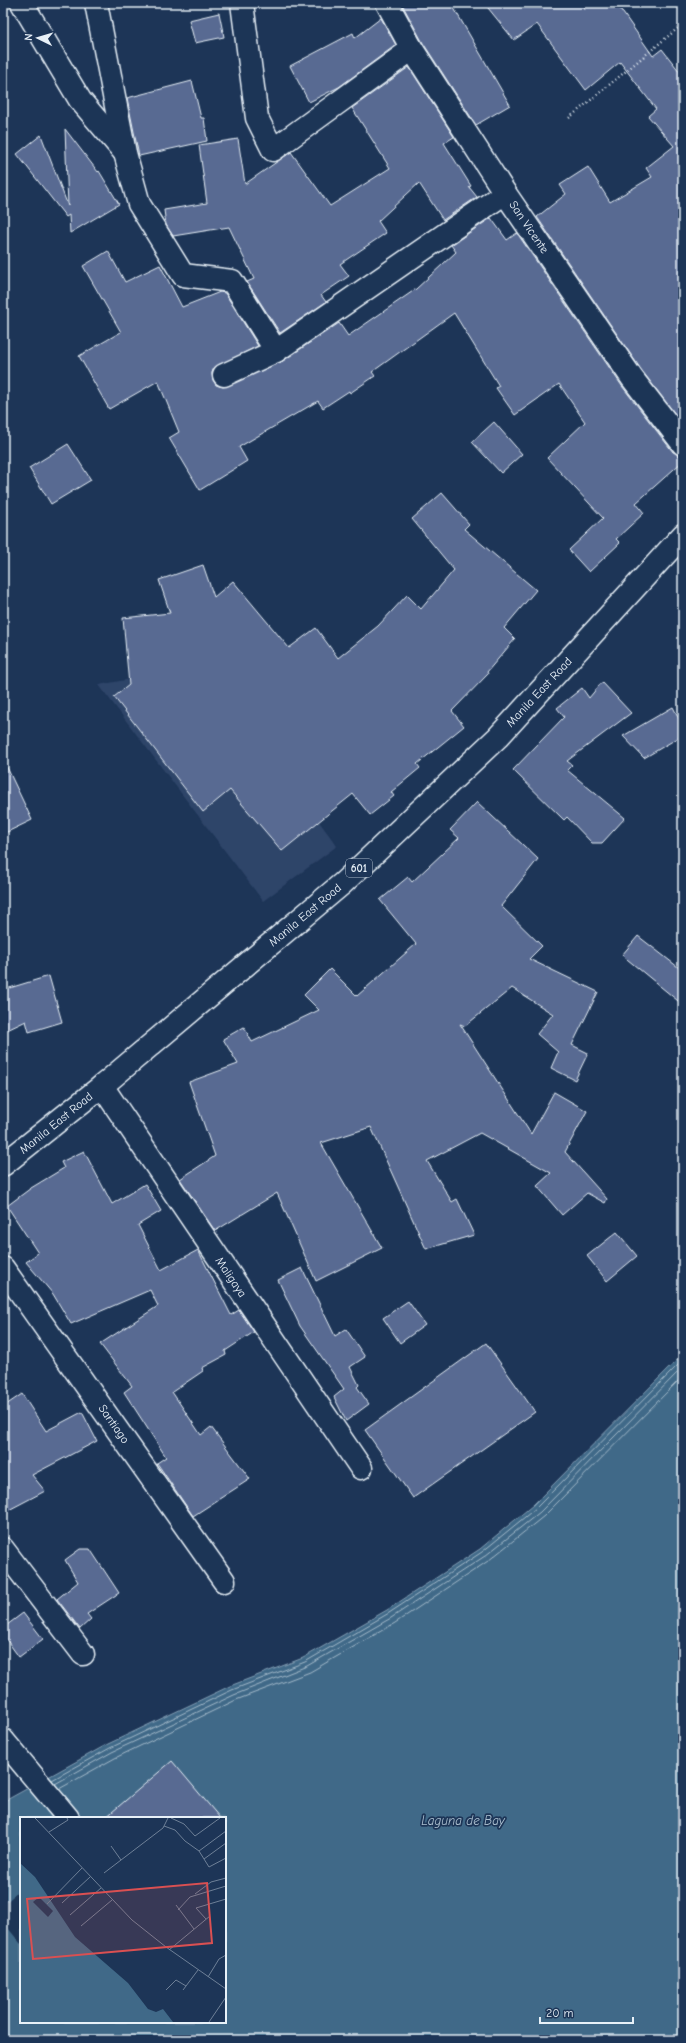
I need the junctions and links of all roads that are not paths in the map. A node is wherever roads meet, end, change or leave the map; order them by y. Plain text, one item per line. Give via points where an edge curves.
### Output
1 (22, 3) edge
2 (96, 3) edge
3 (242, 3) edge
4 (387, 3) edge
5 (412, 49) junction
6 (125, 153) junction
7 (505, 193) junction
8 (276, 351) junction
9 (224, 375) dead end
10 (683, 444) edge
11 (683, 535) edge
12 (102, 1086) junction
13 (3, 1165) edge
14 (3, 1268) edge
15 (361, 1468) dead end
16 (3, 1549) edge
17 (224, 1581) dead end
18 (83, 1654) dead end
19 (3, 1740) edge
20 (67, 1817) edge

1 - 6 street via 80,100
2 - 6 street
3 - 5 street via 257,118 273,150
4 - 5 street, San Vicente
5 - 7 street, San Vicente
6 - 8 street via 139,204 183,275 232,281
7 - 8 street
7 - 10 street, San Vicente via 632,378
8 - 9 street
11 - 12 street, Manila East Road / 601 via 492,742 343,883
12 - 13 street, Manila East Road / 601
12 - 15 street, Maligaya
14 - 17 street, Santiago
16 - 18 street
19 - 20 street

